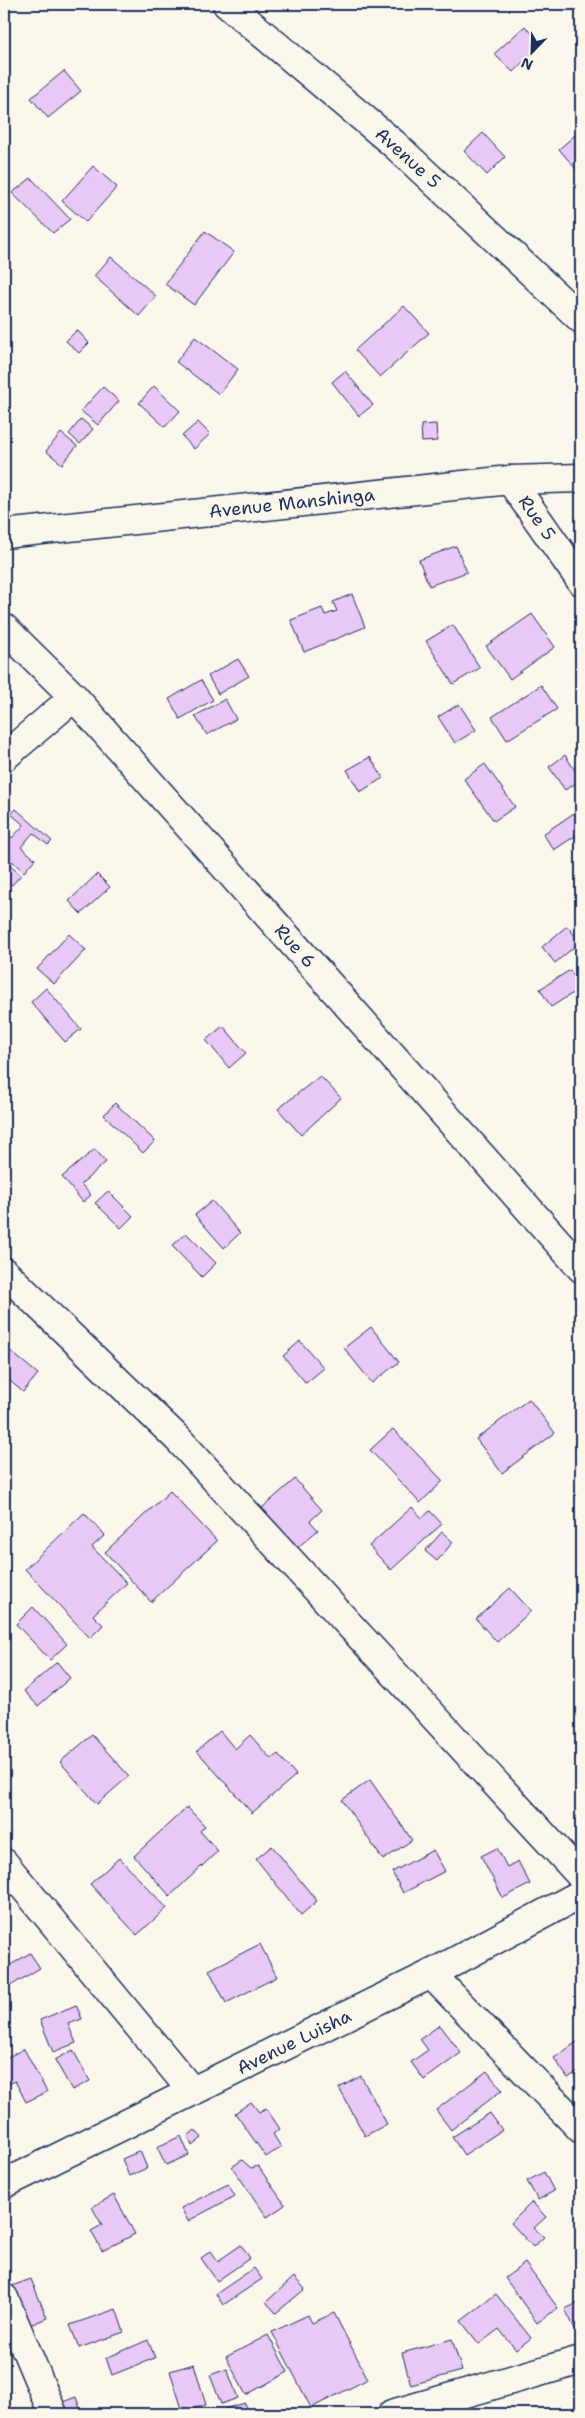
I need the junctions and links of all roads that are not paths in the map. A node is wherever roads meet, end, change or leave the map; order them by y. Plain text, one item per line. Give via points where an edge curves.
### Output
1 (227, 4) edge
2 (581, 319) edge
3 (581, 478) edge
4 (510, 480) junction
5 (4, 534) edge
6 (581, 581) edge
7 (4, 628) edge
8 (74, 696) junction
9 (4, 756) edge
10 (581, 1268) edge
11 (4, 1272) edge
12 (4, 1863) edge
13 (581, 1876) edge
14 (581, 1894) edge
15 (431, 1974) junction
16 (192, 2091) junction
17 (581, 2129) edge
18 (4, 2184) edge
19 (4, 2298) edge
20 (581, 2360) edge
21 (53, 2414) edge
22 (392, 2414) edge

1 - 2 street, Avenue 5 via 394,144
3 - 4 street, Avenue Manshinga
4 - 5 street, Avenue Manshinga
4 - 6 street, Rue 5
7 - 8 street, Rue 6
8 - 9 street
8 - 10 street, Rue 6
11 - 13 street via 178,1439
12 - 16 street
14 - 15 street, Avenue Luisha
15 - 16 street, Avenue Luisha
15 - 17 street
16 - 18 street, Avenue Luisha
19 - 21 street
20 - 22 street

